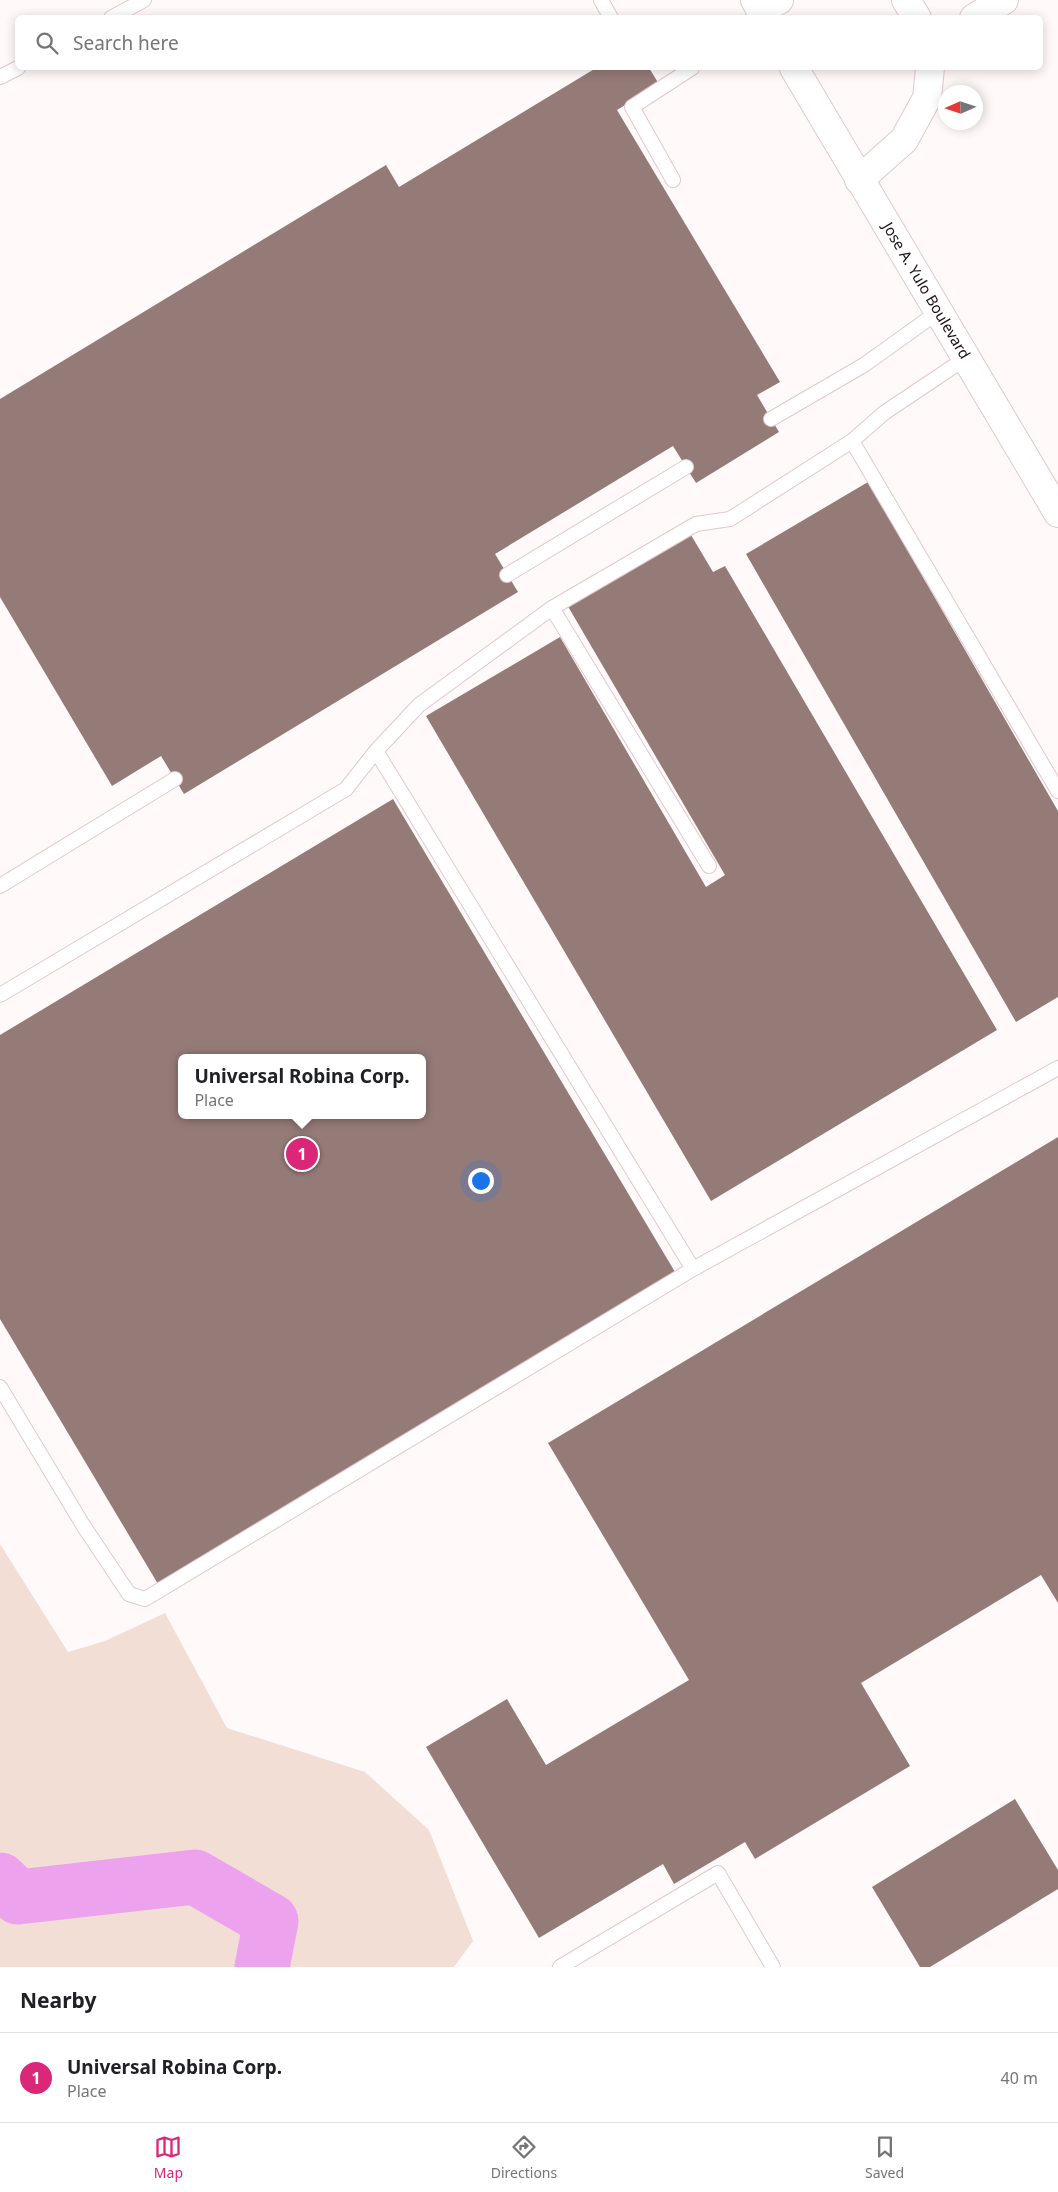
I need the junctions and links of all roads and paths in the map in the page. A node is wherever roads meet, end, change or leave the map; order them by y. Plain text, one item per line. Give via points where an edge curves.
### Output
1 (144, 0) edge
2 (601, 0) edge
3 (906, 0) edge
4 (1004, 0) edge
5 (116, 15) edge
6 (609, 15) edge
7 (915, 15) edge
8 (979, 15) edge
9 (15, 70) edge
10 (689, 70) edge
11 (795, 70) edge
12 (930, 70) edge
13 (0, 77) edge
14 (673, 180) dead end
15 (860, 180) junction
16 (938, 312) junction
17 (966, 358) junction
18 (771, 419) dead end
19 (852, 441) junction
20 (686, 467) dead end
21 (1058, 513) edge
22 (508, 575) dead end
23 (552, 608) junction
24 (376, 751) junction
25 (175, 779) dead end
26 (1058, 791) edge
27 (708, 866) dead end
28 (0, 886) edge
29 (0, 995) edge
30 (1058, 1068) edge
31 (693, 1270) junction
32 (0, 1387) edge
33 (560, 1967) edge
34 (773, 1967) edge

1 - 5 lane
2 - 6 lane
3 - 7 main road
4 - 8 main road
9 - 13 lane
10 - 14 lane via 632,107
11 - 15 main road, Jose A. Yulo Boulevard
12 - 15 main road via 927,98 904,140
15 - 16 main road, Jose A. Yulo Boulevard
16 - 17 main road, Jose A. Yulo Boulevard
16 - 18 lane via 864,365
17 - 19 lane via 884,413
17 - 21 main road, Jose A. Yulo Boulevard
19 - 23 lane via 730,519 696,524
19 - 26 lane
20 - 22 lane
23 - 24 lane via 419,706
23 - 27 lane
24 - 29 lane via 346,789
24 - 31 lane
25 - 28 lane
30 - 31 lane
31 - 32 lane via 146,1599 128,1594 82,1525
33 - 34 lane via 718,1873

